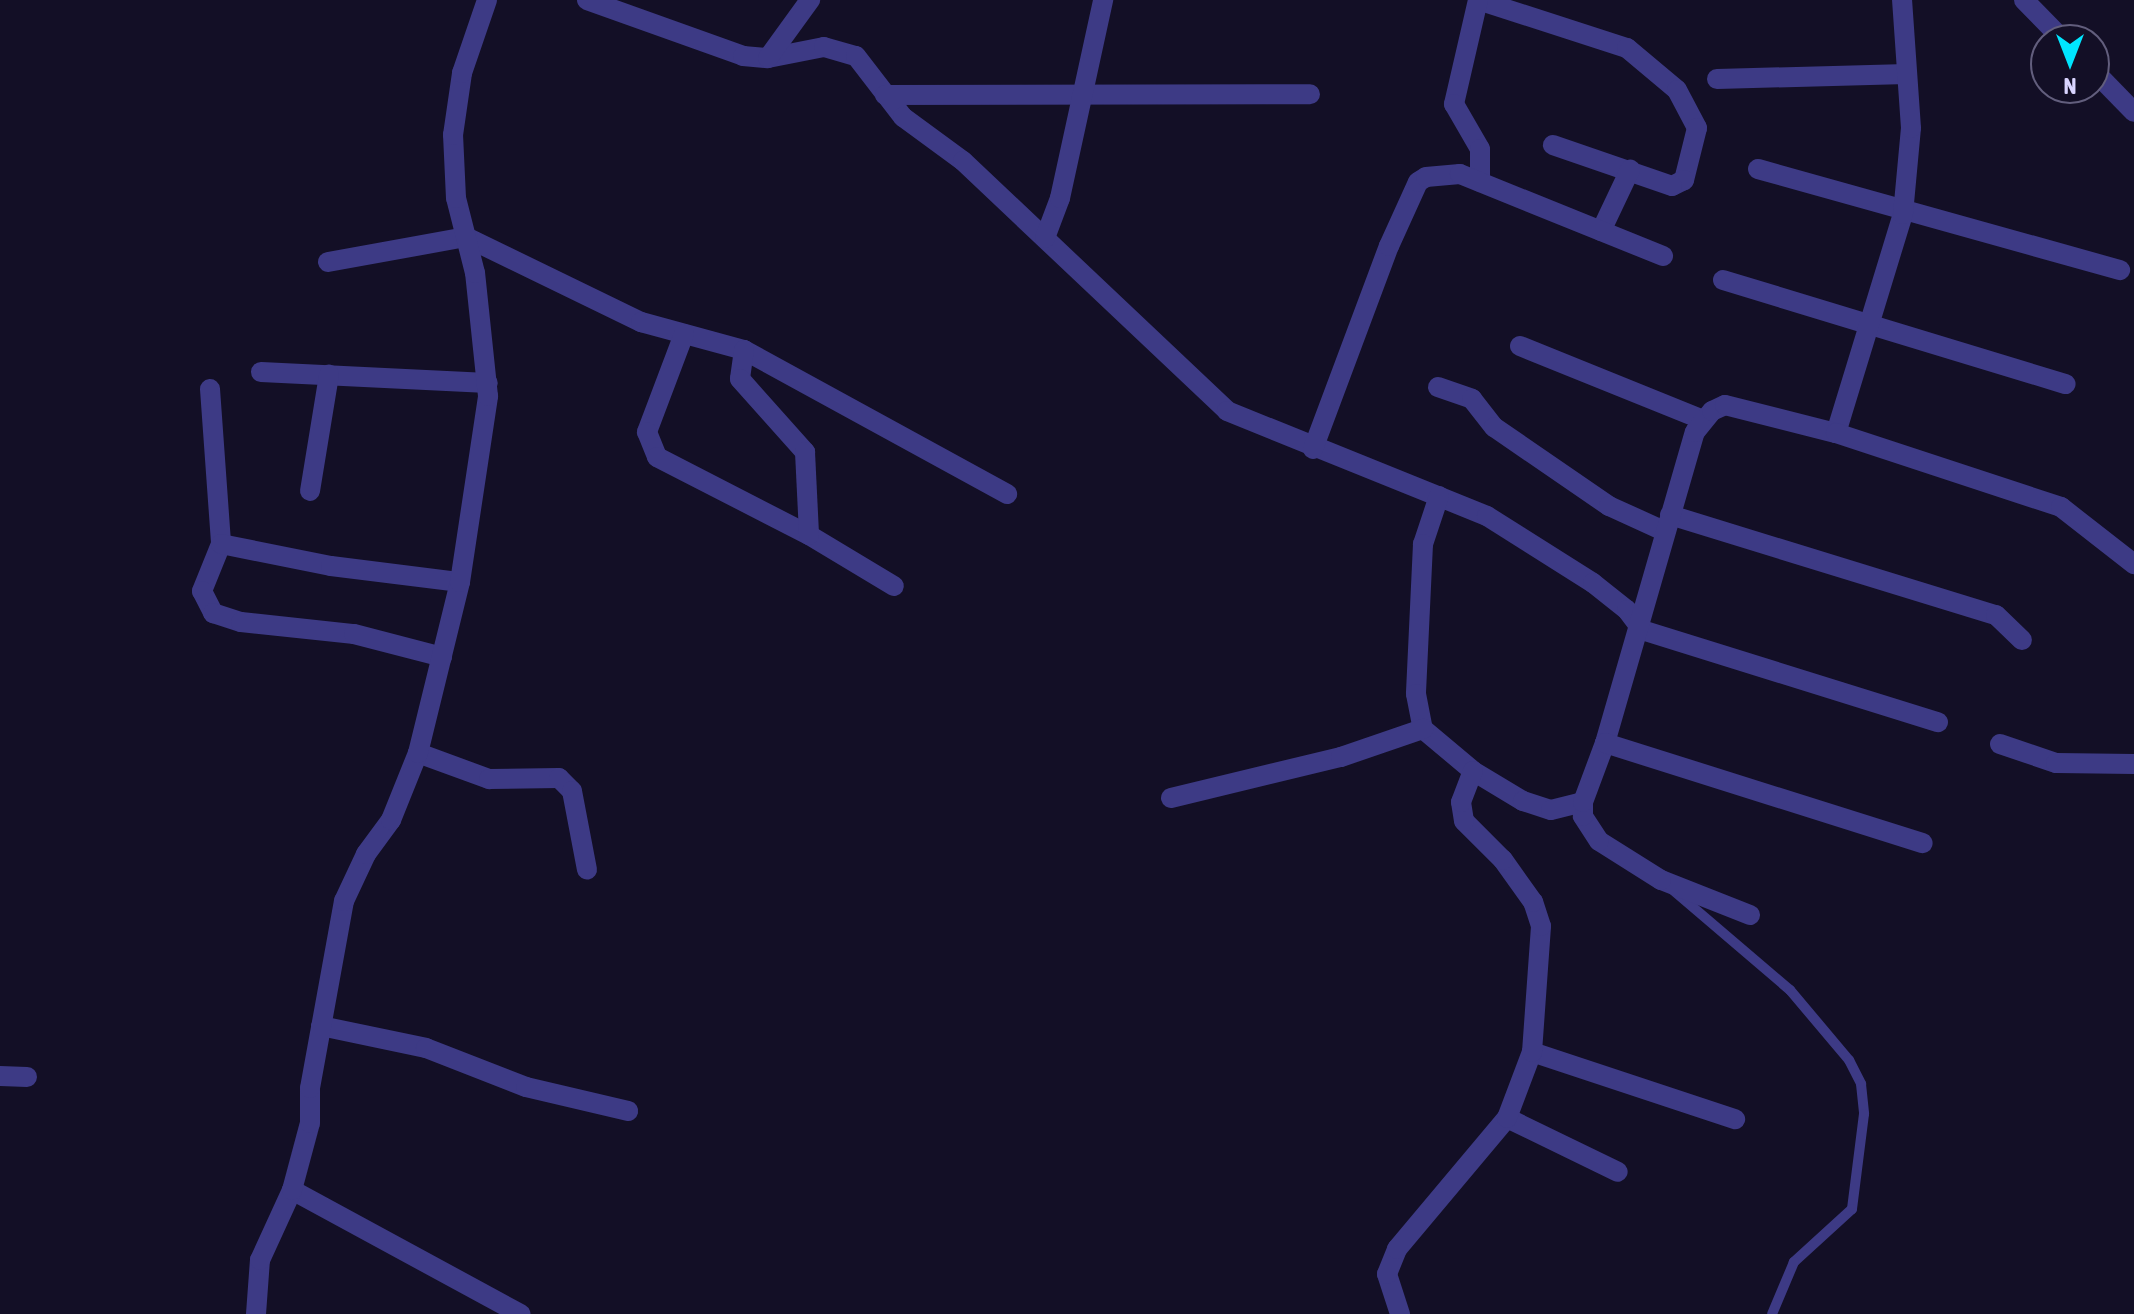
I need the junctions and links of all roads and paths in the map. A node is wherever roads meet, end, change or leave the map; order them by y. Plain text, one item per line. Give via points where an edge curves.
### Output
1 (487, 0) edge
2 (587, 0) edge
3 (810, 0) edge
4 (1103, 0) edge
5 (1478, 0) edge
6 (1902, 0) edge
7 (2024, 0) edge
8 (2047, 24) edge
9 (768, 58) junction
10 (1907, 74) junction
11 (1717, 79) dead end
12 (2110, 87) edge
13 (1310, 94) dead end
14 (885, 95) junction
15 (1084, 98) junction
16 (2134, 112) edge
17 (1553, 145) dead end
18 (1758, 169) dead end
19 (1630, 170) junction
20 (1480, 182) junction
21 (1903, 214) junction
22 (1601, 231) junction
23 (466, 237) junction
24 (1045, 238) junction
25 (1663, 256) dead end
26 (328, 262) dead end
27 (2120, 270) dead end
28 (1723, 280) dead end
29 (1869, 327) junction
30 (684, 334) junction
31 (1520, 346) dead end
32 (744, 350) junction
33 (261, 372) dead end
34 (329, 375) junction
35 (488, 383) junction
36 (2066, 384) dead end
37 (1438, 387) dead end
38 (210, 389) dead end
39 (1703, 420) junction
40 (1836, 433) junction
41 (1313, 449) junction
42 (310, 491) dead end
43 (1007, 494) dead end
44 (1439, 496) junction
45 (1667, 523) junction
46 (809, 535) junction
47 (221, 544) junction
48 (2134, 564) edge
49 (460, 582) junction
50 (894, 586) dead end
51 (1642, 630) junction
52 (2022, 640) dead end
53 (442, 657) junction
54 (1938, 722) dead end
55 (1423, 729) junction
56 (1605, 743) junction
57 (2000, 744) dead end
58 (418, 753) junction
59 (2134, 764) edge
60 (1473, 771) junction
61 (1171, 798) dead end
62 (1583, 802) junction
63 (1923, 843) dead end
64 (587, 870) dead end
65 (1661, 880) junction
66 (1750, 915) dead end
67 (321, 1026) junction
68 (1532, 1052) junction
69 (0, 1076) edge
70 (27, 1077) dead end
71 (628, 1111) dead end
72 (1507, 1118) junction
73 (1735, 1119) dead end
74 (1618, 1172) dead end
75 (292, 1190) junction
76 (256, 1314) edge
77 (520, 1314) edge
78 (1400, 1314) edge
79 (1772, 1314) edge

1 - 23 street via 462,73 453,135 456,198
2 - 9 street via 728,51
3 - 9 street
4 - 15 street
5 - 19 street via 1627,48 1677,90 1697,128 1684,180 1666,186
5 - 20 street via 1454,104 1480,149
6 - 10 street
7 - 8 street
9 - 14 street via 824,47 845,51 865,64
10 - 11 street
10 - 21 street via 1910,168
12 - 16 street
13 - 15 street
14 - 15 street
14 - 24 street via 903,117 963,161
15 - 24 street
17 - 19 street
18 - 21 street
19 - 22 street
20 - 22 street
20 - 41 street via 1443,172 1418,182
21 - 27 street
21 - 29 street
22 - 25 street
23 - 26 street
23 - 30 street via 641,322
23 - 35 street
24 - 41 street via 1215,402
28 - 29 street
29 - 36 street
29 - 40 street
30 - 32 street
30 - 46 street via 647,432 650,446 657,457
31 - 39 street
32 - 43 street
32 - 46 street via 740,379 805,452
33 - 34 street
34 - 35 street
34 - 42 street
35 - 49 street
37 - 45 street via 1472,399 1494,427 1609,506
38 - 47 street
39 - 40 street via 1725,405
39 - 45 street
40 - 48 street via 2061,507
41 - 44 street
44 - 51 street via 1487,516 1593,583 1627,610
44 - 55 street via 1423,544 1416,694
45 - 51 street
45 - 52 street via 1996,615
46 - 50 street
47 - 49 street via 331,566
47 - 53 street via 202,591 213,613 241,622 354,634
49 - 53 street
51 - 54 street
51 - 56 street
53 - 58 street
55 - 60 street
55 - 61 street via 1341,757
56 - 62 street
56 - 63 street
57 - 59 street via 2056,763
58 - 64 street via 489,779 559,778 572,791
58 - 67 street via 391,820 366,854 344,901
60 - 62 street via 1523,801 1551,810
60 - 68 street via 1461,802 1464,821 1503,860 1533,902 1541,926
62 - 65 street via 1583,816 1599,841
65 - 66 street
65 - 79 lane via 1790,990 1849,1060 1861,1084 1864,1114 1852,1209 1794,1262
67 - 71 street via 426,1048 526,1087
67 - 75 street via 310,1123
68 - 72 street
68 - 73 street
69 - 70 street
72 - 74 street
72 - 78 street via 1397,1249 1387,1274
75 - 76 street via 260,1260
75 - 77 street

